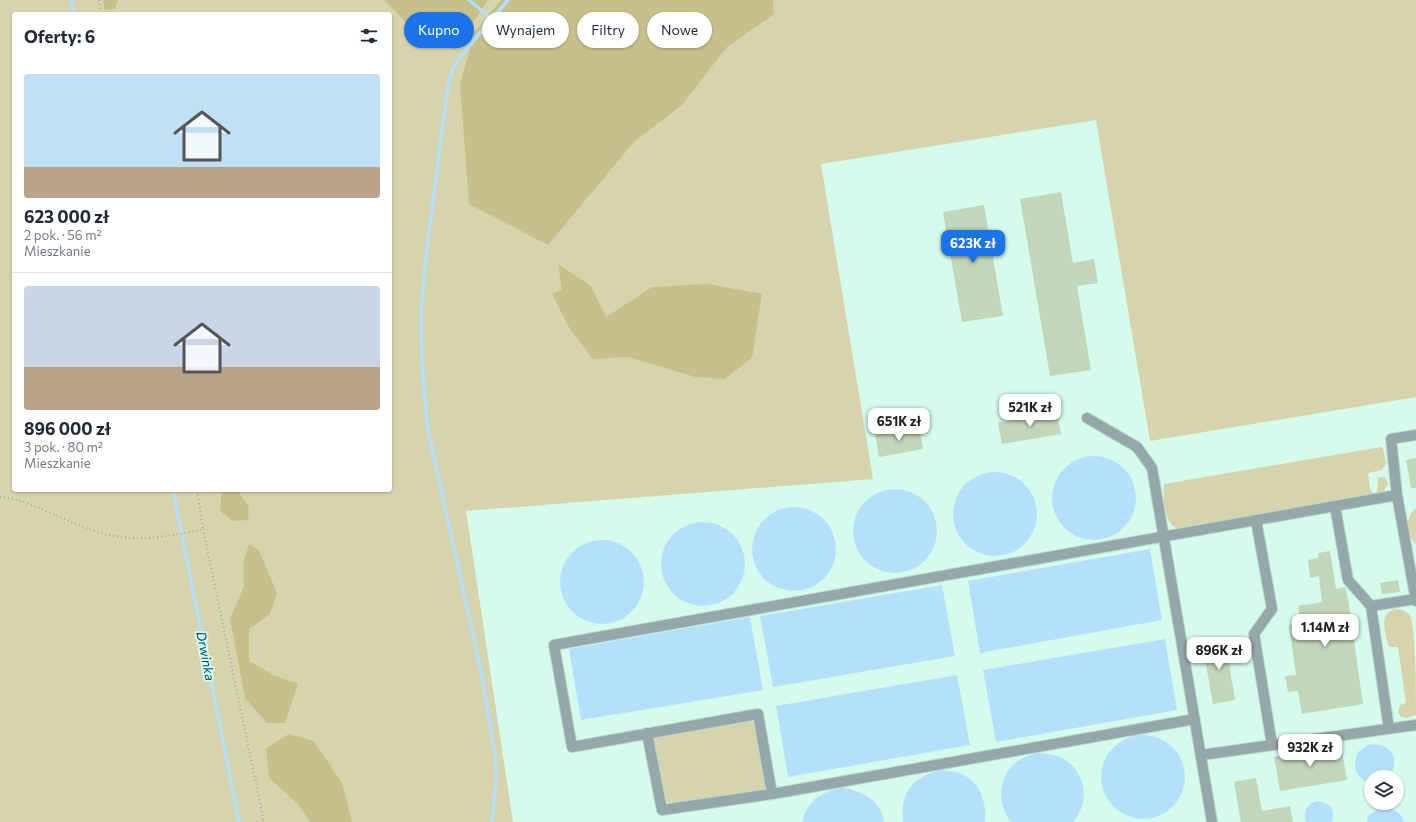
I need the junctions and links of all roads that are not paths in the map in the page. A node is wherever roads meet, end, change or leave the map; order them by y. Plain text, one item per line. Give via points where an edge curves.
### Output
1 (1087, 418) dead end
2 (1416, 435) edge
3 (1397, 495) junction
4 (1335, 506) junction
5 (1256, 520) junction
6 (1164, 536) junction
7 (1416, 600) edge
8 (1371, 606) junction
9 (1195, 718) junction
10 (1416, 725) edge
11 (1389, 728) junction
12 (647, 733) junction
13 (1272, 745) junction
14 (1201, 755) junction
15 (772, 794) junction
16 (1212, 822) edge

1 - 6 lane via 1137,447 1152,468
2 - 3 lane via 1391,439
3 - 4 lane
3 - 7 lane
4 - 5 lane
4 - 8 lane via 1348,580
5 - 6 lane
5 - 13 lane via 1272,609 1254,634
6 - 9 lane
6 - 12 lane via 554,645 572,747
7 - 8 lane
8 - 11 lane
9 - 14 lane
9 - 15 lane
10 - 11 lane
11 - 13 lane
12 - 15 lane via 662,810
12 - 15 lane via 758,714
13 - 14 lane
14 - 16 lane

